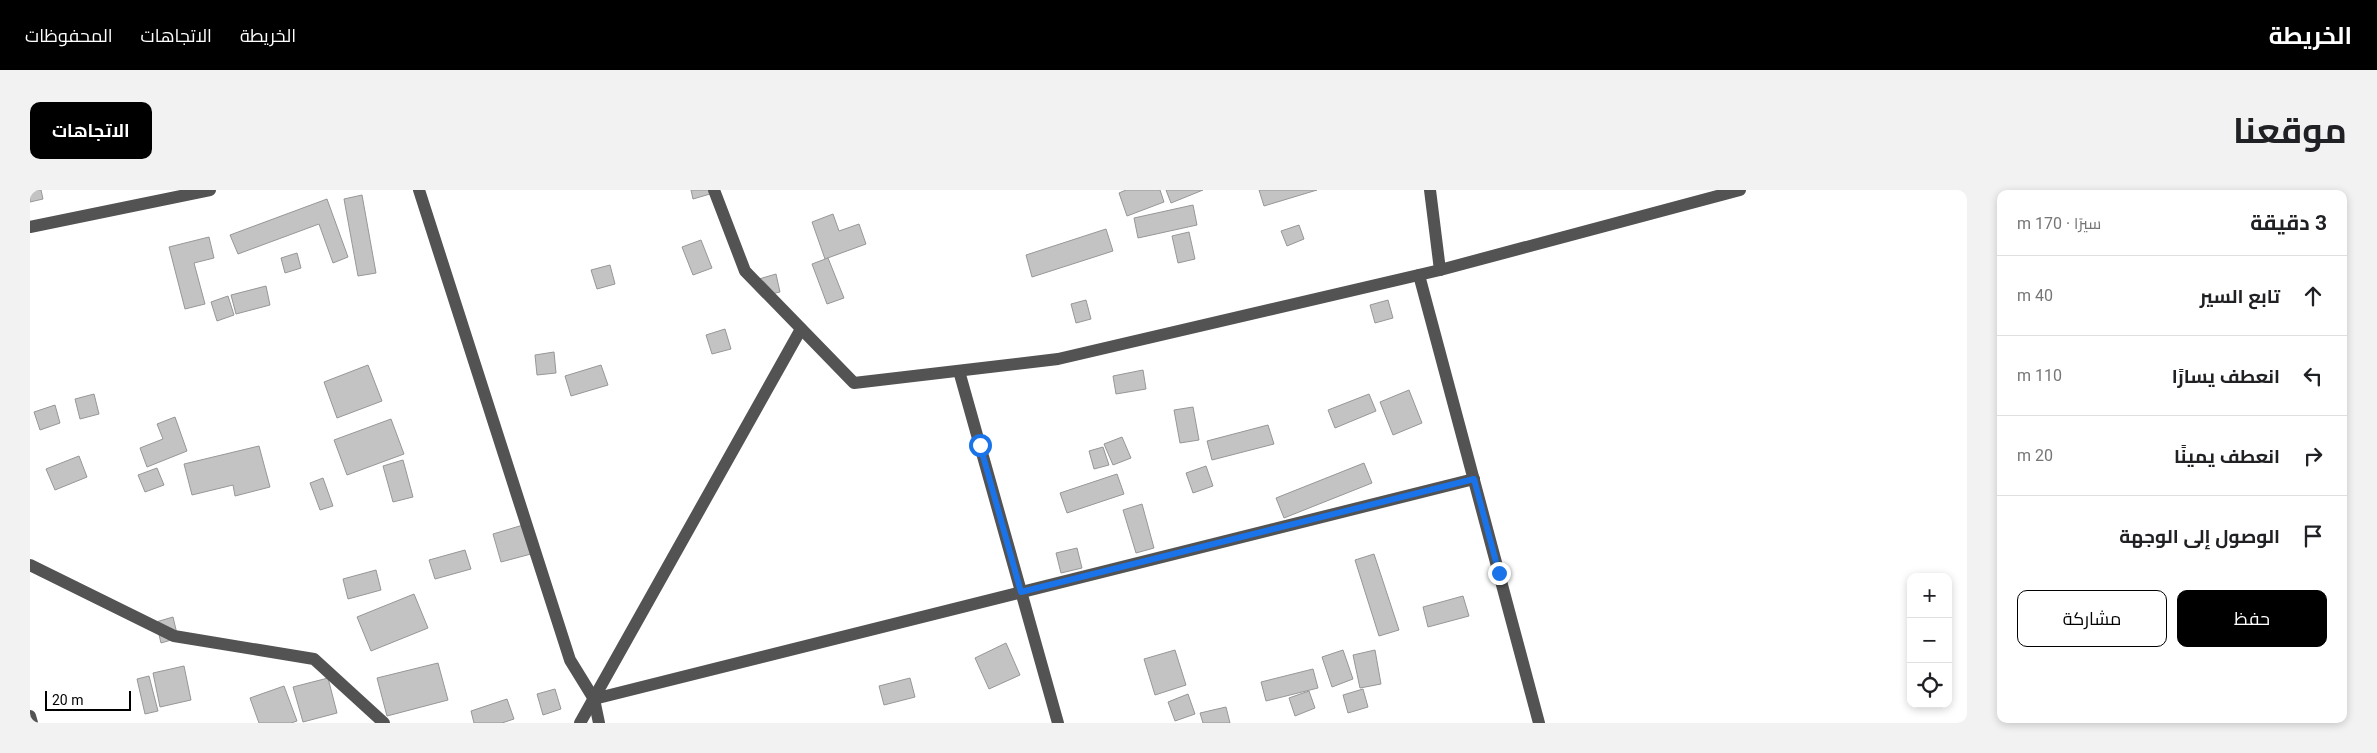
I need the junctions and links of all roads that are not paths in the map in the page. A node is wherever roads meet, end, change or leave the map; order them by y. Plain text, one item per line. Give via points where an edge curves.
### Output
1 (210, 190) edge
2 (419, 190) edge
3 (714, 190) edge
4 (1430, 190) edge
5 (1740, 190) edge
6 (30, 227) edge
7 (1440, 270) junction
8 (1419, 275) junction
9 (800, 329) junction
10 (959, 371) junction
11 (1474, 479) junction
12 (30, 564) edge
13 (1021, 592) junction
14 (594, 699) junction
15 (30, 716) edge
16 (32, 723) edge
17 (384, 723) edge
18 (580, 723) edge
19 (599, 723) edge
20 (1058, 723) edge
21 (1539, 723) edge

1 - 6 street
2 - 14 street via 570,660
3 - 9 street via 745,271
4 - 7 street
5 - 7 street
7 - 8 street
8 - 10 street via 1058,359
8 - 11 street
9 - 10 street via 854,383
9 - 14 street
10 - 13 street
11 - 13 street
11 - 21 street
12 - 17 street via 174,636 314,659
13 - 14 street
13 - 20 street
14 - 18 street
14 - 19 street
15 - 16 street

